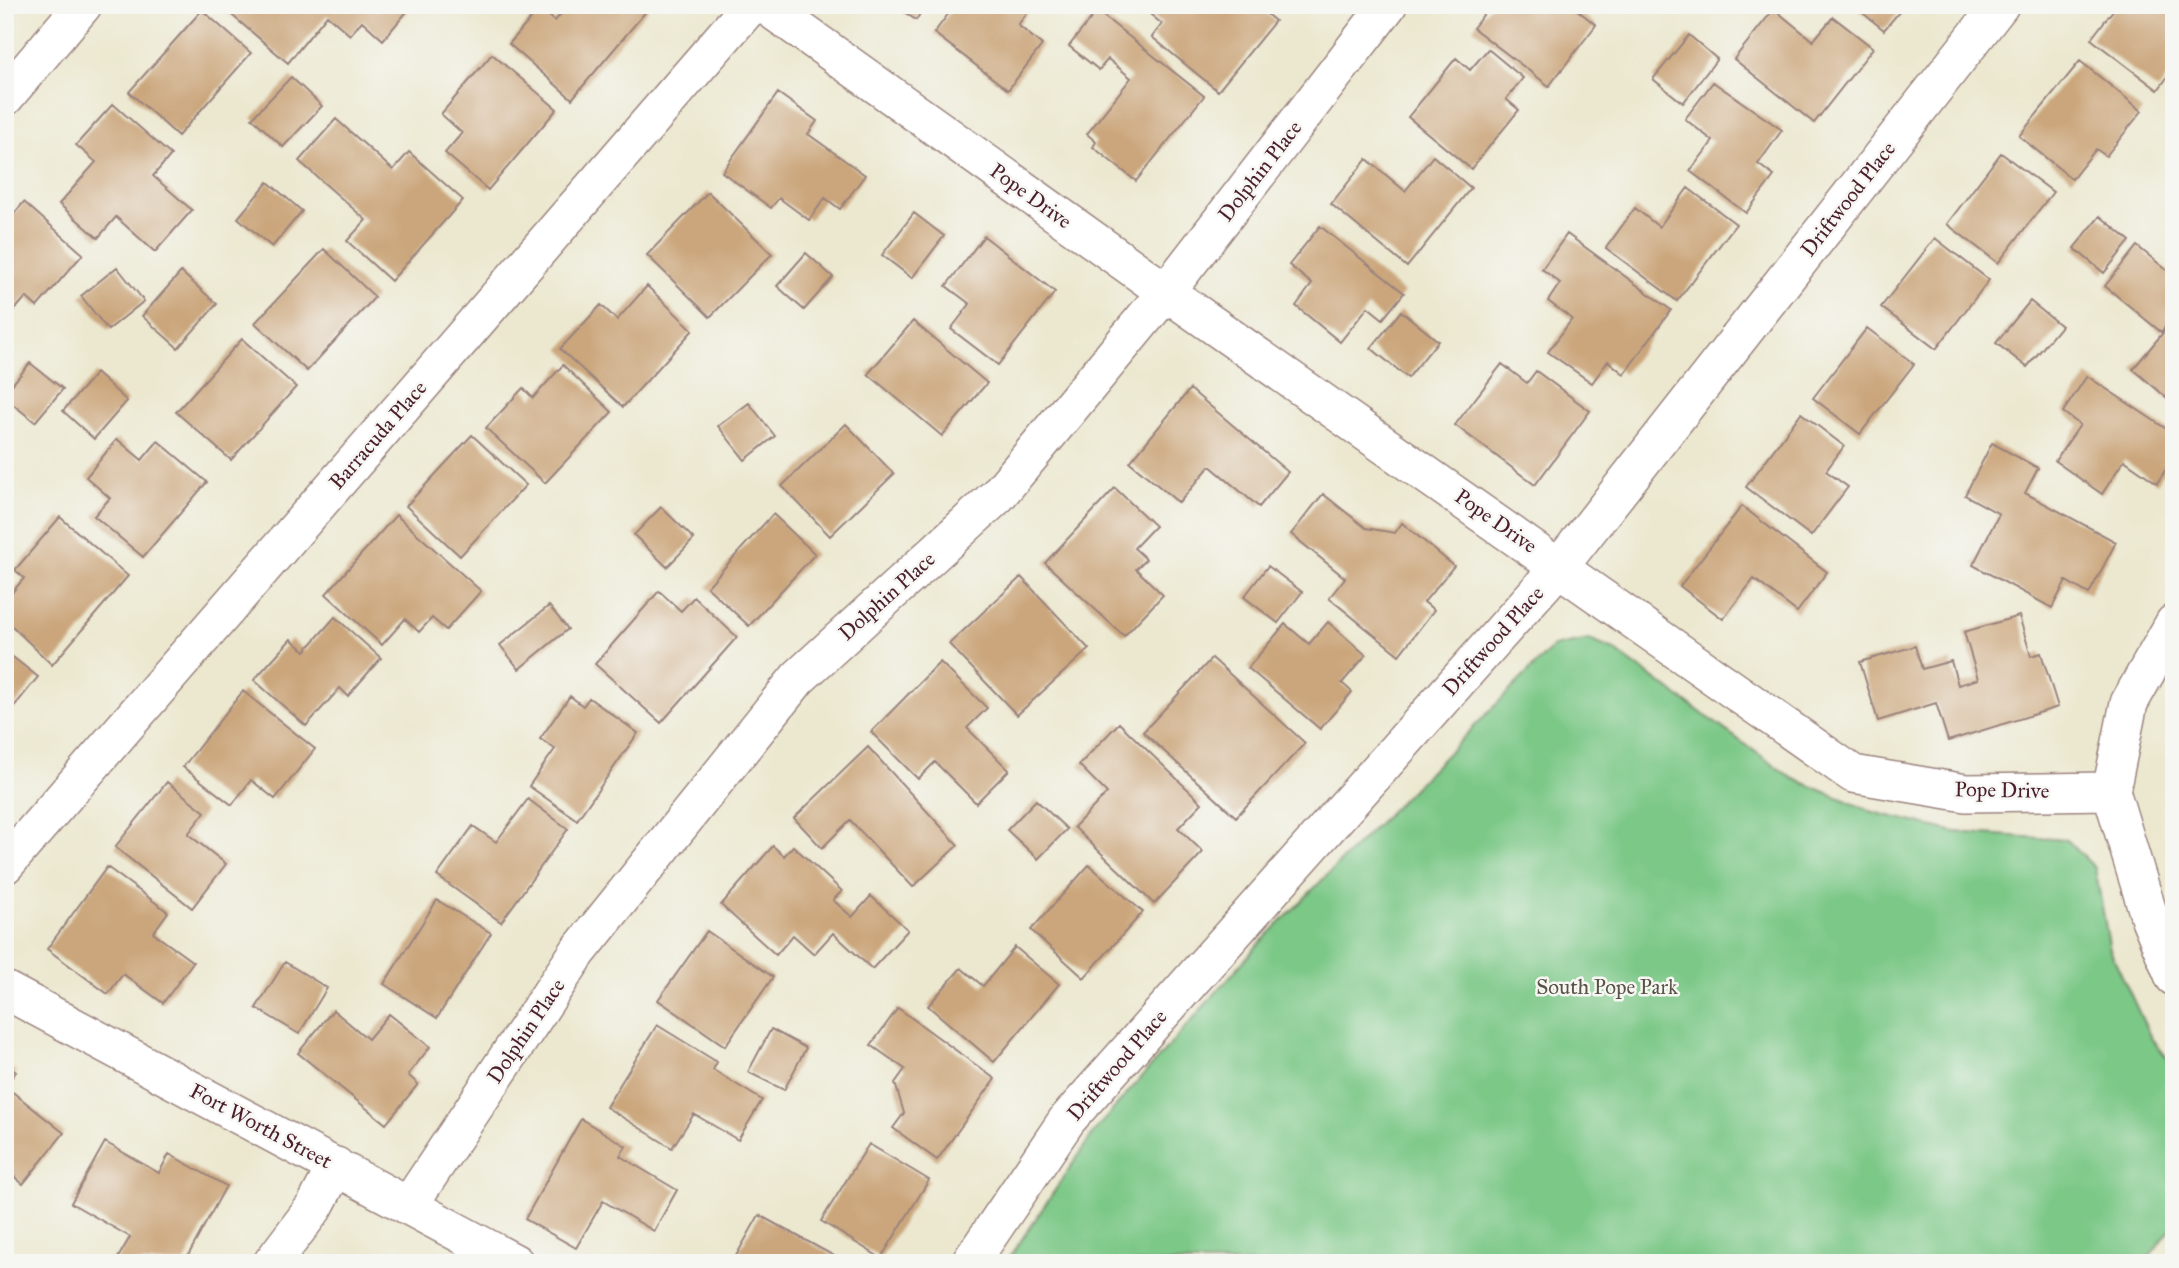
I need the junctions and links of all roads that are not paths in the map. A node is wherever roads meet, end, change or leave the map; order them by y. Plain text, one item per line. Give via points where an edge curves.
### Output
1 (83, 5) edge
2 (751, 5) edge
3 (765, 5) edge
4 (1388, 5) edge
5 (2000, 5) edge
6 (5, 97) edge
7 (1166, 292) junction
8 (1560, 566) junction
9 (2174, 622) edge
10 (2111, 791) junction
11 (5, 864) edge
12 (2174, 977) edge
13 (5, 990) edge
14 (336, 1166) junction
15 (409, 1205) junction
16 (272, 1263) edge
17 (515, 1263) edge
18 (971, 1263) edge

1 - 6 street
2 - 11 street, Barracuda Place
3 - 7 street, Pope Drive
4 - 7 street, Dolphin Place
5 - 8 street, Driftwood Place
7 - 8 street, Pope Drive
7 - 15 street, Dolphin Place via 998,495 798,678 578,952
8 - 10 street, Pope Drive via 1853,774 1966,793
8 - 18 street, Driftwood Place via 1067,1120
9 - 10 street via 2129,703
10 - 12 street via 2150,919
13 - 14 street, Fort Worth Street
14 - 15 street, Fort Worth Street
14 - 16 street via 314,1206
15 - 17 street, Fort Worth Street

